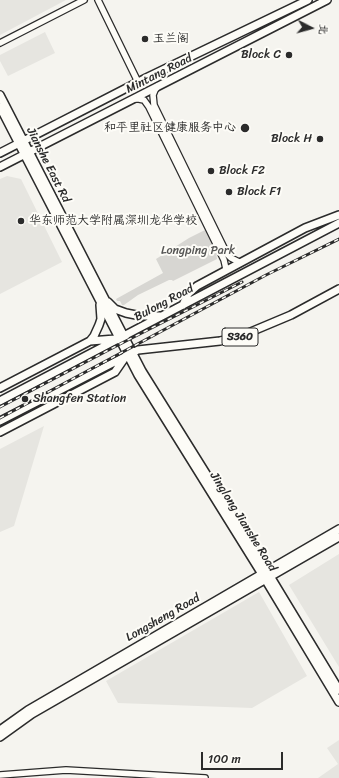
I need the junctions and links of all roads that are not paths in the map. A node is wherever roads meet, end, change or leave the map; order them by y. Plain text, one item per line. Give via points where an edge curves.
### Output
1 (84, 0) edge
2 (98, 0) edge
3 (308, 0) edge
4 (327, 0) edge
5 (0, 43) edge
6 (138, 82) junction
7 (158, 86) junction
8 (0, 95) edge
9 (133, 99) junction
10 (0, 107) edge
11 (21, 142) junction
12 (0, 153) edge
13 (27, 154) junction
14 (0, 167) edge
15 (339, 215) edge
16 (339, 223) edge
17 (239, 262) junction
18 (226, 269) junction
19 (339, 289) edge
20 (102, 300) junction
21 (183, 305) junction
22 (164, 315) junction
23 (121, 338) junction
24 (90, 341) junction
25 (130, 353) junction
26 (0, 388) edge
27 (0, 401) edge
28 (0, 421) edge
29 (0, 432) edge
30 (339, 529) edge
31 (339, 536) edge
32 (266, 575) junction
33 (339, 690) edge
34 (339, 702) edge
35 (0, 730) edge
36 (0, 737) edge
37 (0, 775) edge
38 (121, 775) edge
39 (205, 778) edge

1 - 5 street
2 - 6 street
3 - 6 main road, Mintang Road
4 - 7 main road, Mintang Road
6 - 11 main road, Mintang Road
7 - 9 main road, Mintang Road
7 - 17 street via 154,90 154,105 227,254
8 - 11 main road, Jianshe East Rd
9 - 13 main road, Mintang Road
9 - 18 street via 144,100 149,107 224,260
10 - 11 main road, Jianshe East Rd
11 - 12 main road, Mintang Road
11 - 13 main road, Jianshe East Rd
13 - 14 main road, Mintang Road
13 - 20 main road, Jianshe East Rd
15 - 17 main road via 306,228
16 - 21 main road, Bulong Road
17 - 18 main road
18 - 21 main road via 192,290
19 - 25 main road, S360 via 291,315 241,336 144,348
20 - 22 main road via 126,313 149,317
20 - 23 main road, Jianshe East Rd
20 - 24 main road via 99,325
21 - 22 main road, Bulong Road
22 - 23 main road, Bulong Road
23 - 24 main road
23 - 25 main road, Jianshe East Rd
23 - 27 main road, Bulong Road
24 - 26 main road
25 - 28 main road, S360
25 - 29 main road via 115,372
25 - 32 main road, Jinglong Jianshe Road
30 - 32 main road, Longsheng Road
31 - 32 main road, Longsheng Road
32 - 33 main road, Jinglong Jianshe Road
32 - 34 main road, Jinglong Jianshe Road
32 - 35 main road, Longsheng Road via 28,710
32 - 36 main road, Longsheng Road via 32,714
37 - 38 street via 56,770
38 - 39 street

